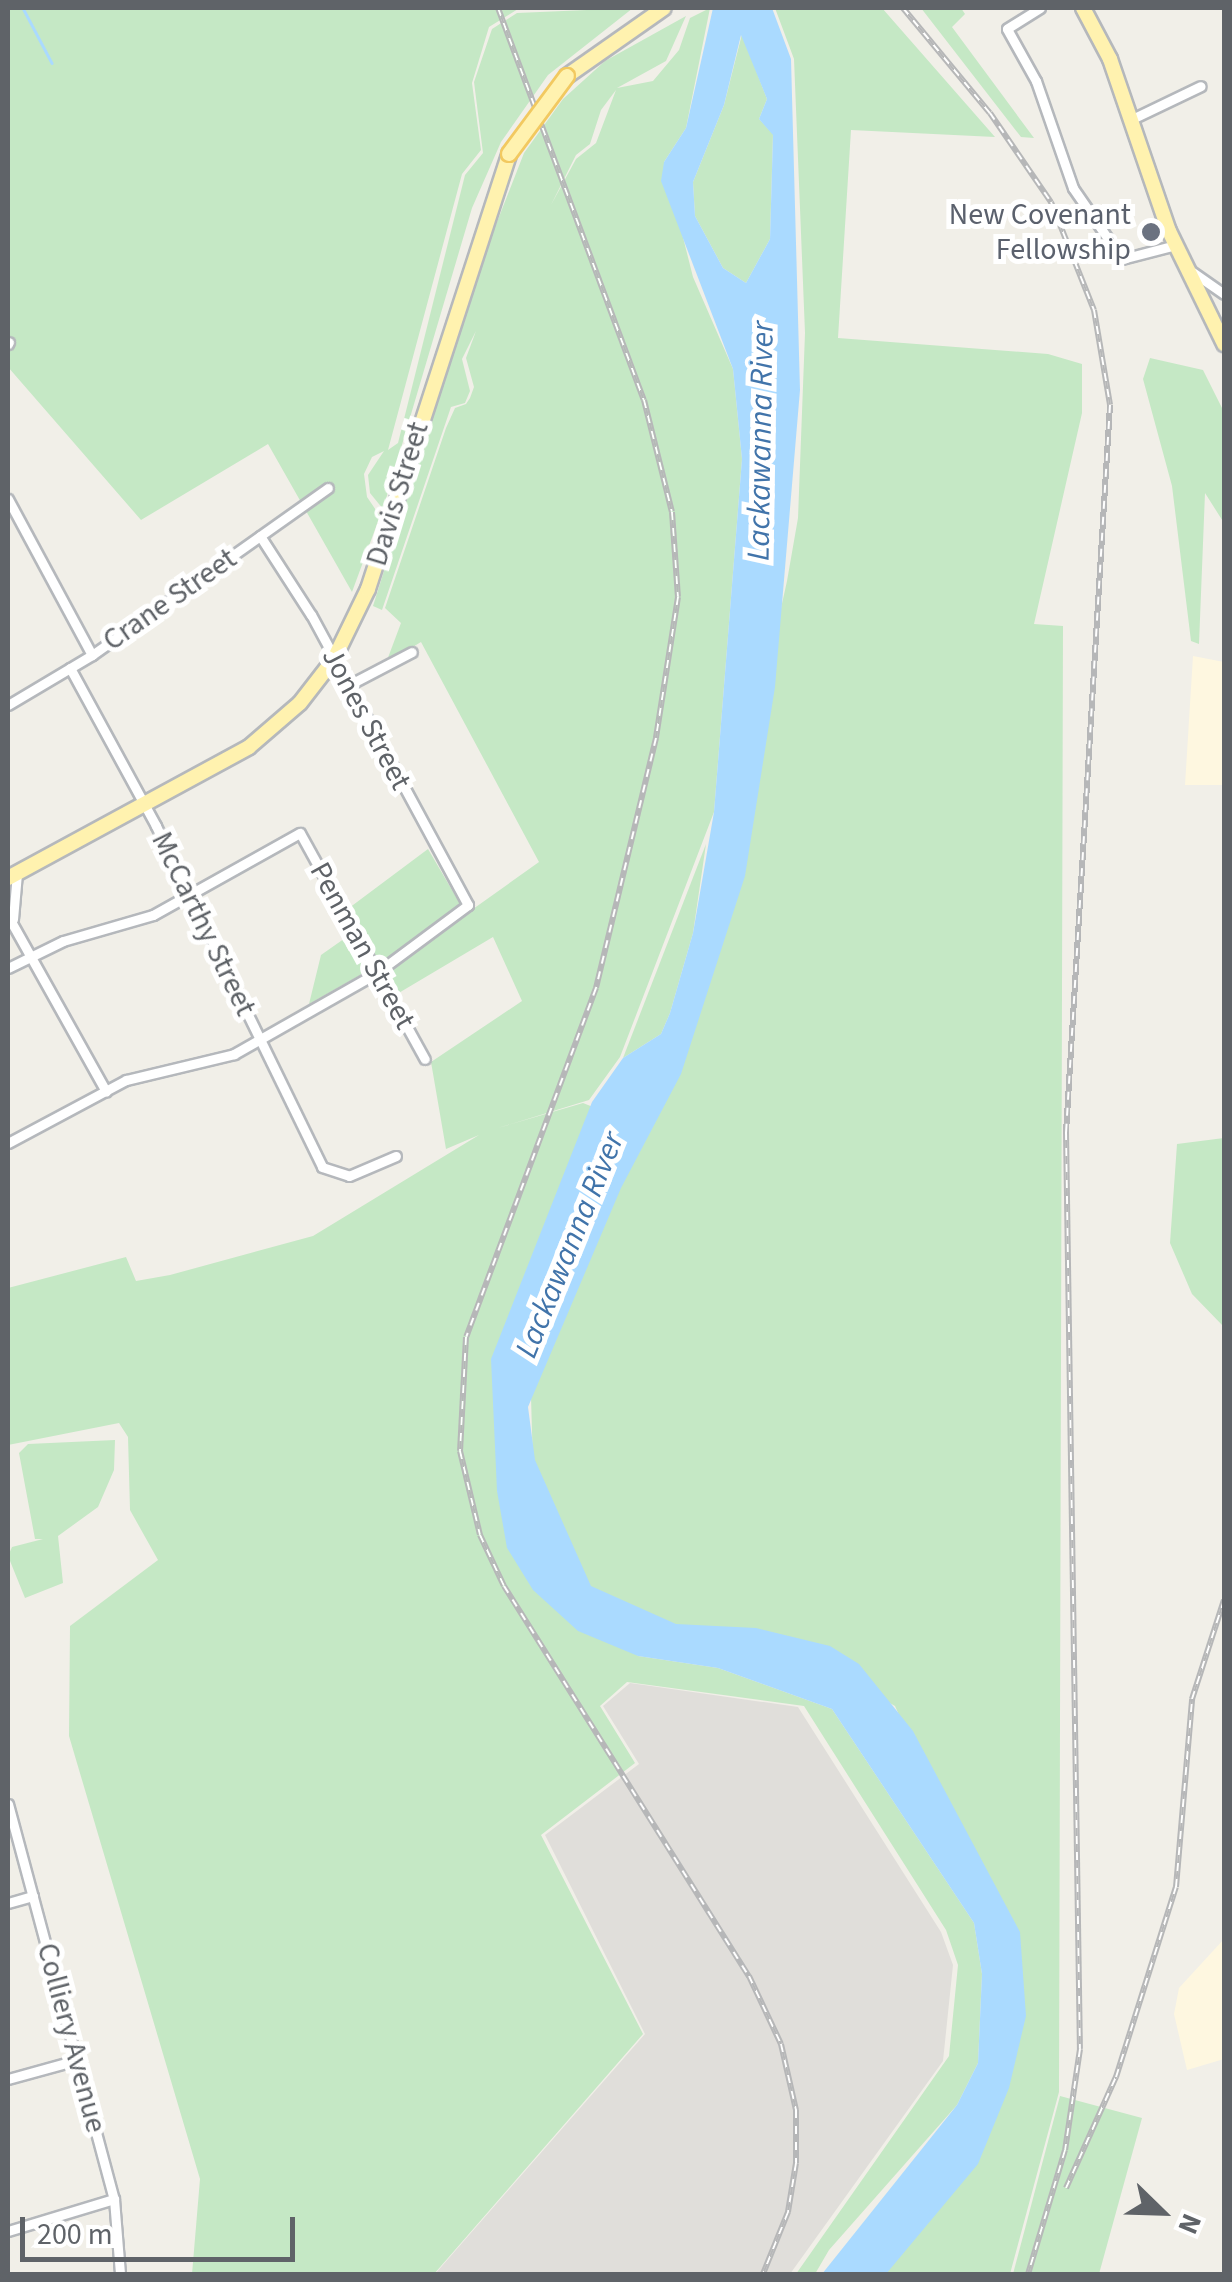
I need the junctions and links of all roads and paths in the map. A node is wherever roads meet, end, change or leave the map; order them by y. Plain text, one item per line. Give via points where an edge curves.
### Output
1 (664, 8) edge
2 (1040, 8) edge
3 (1083, 8) edge
4 (1201, 86) dead end
5 (1132, 119) junction
6 (1178, 244) junction
7 (1191, 271) junction
8 (1224, 294) edge
9 (1224, 344) edge
10 (328, 488) dead end
11 (8, 499) edge
12 (260, 536) junction
13 (412, 652) dead end
14 (92, 655) junction
15 (334, 660) junction
16 (70, 668) junction
17 (347, 686) junction
18 (8, 705) edge
19 (145, 805) junction
20 (12, 876) edge
21 (189, 894) junction
22 (10, 917) edge
23 (33, 954) junction
24 (8, 968) edge
25 (375, 974) junction
26 (258, 1037) junction
27 (426, 1059) dead end
28 (106, 1091) junction
29 (8, 1144) edge
30 (396, 1156) dead end
31 (8, 1804) edge
32 (33, 1896) junction
33 (8, 1903) edge
34 (76, 2060) junction
35 (8, 2079) edge
36 (114, 2200) junction
37 (8, 2232) edge
38 (120, 2274) edge

1 - 15 main road, Davis Street, bridge via 566,76 509,154 368,588
2 - 6 street via 1007,29 1036,81 1073,188 1117,254 1130,262
3 - 5 main road via 1102,38
4 - 5 street
5 - 6 main road
6 - 7 main road
7 - 8 street
7 - 9 main road
10 - 12 street, Crane Street
11 - 14 street
12 - 14 street, Crane Street
12 - 15 street, Jones Street
13 - 17 street
14 - 16 street, Crane Street
15 - 17 street, Jones Street
15 - 19 main road, Davis Street via 260,739
16 - 18 street, Crane Street
16 - 19 street, McCarthy Street
17 - 25 street, Jones Street via 468,906
19 - 20 main road, Davis Street
19 - 21 street, McCarthy Street
20 - 22 street
21 - 23 street via 130,925
21 - 25 street, Penman Street via 300,832
21 - 26 street, McCarthy Street
22 - 23 street
23 - 24 street
23 - 28 street
25 - 26 street
25 - 27 street, Penman Street
26 - 28 street via 217,1062 143,1074
26 - 30 street, McCarthy Street via 310,1147 338,1176
28 - 29 street
31 - 32 street, Colliery Avenue
32 - 33 street
32 - 34 street, Colliery Avenue
34 - 35 street
34 - 36 street, Colliery Avenue
36 - 37 street
36 - 38 street, Colliery Avenue

